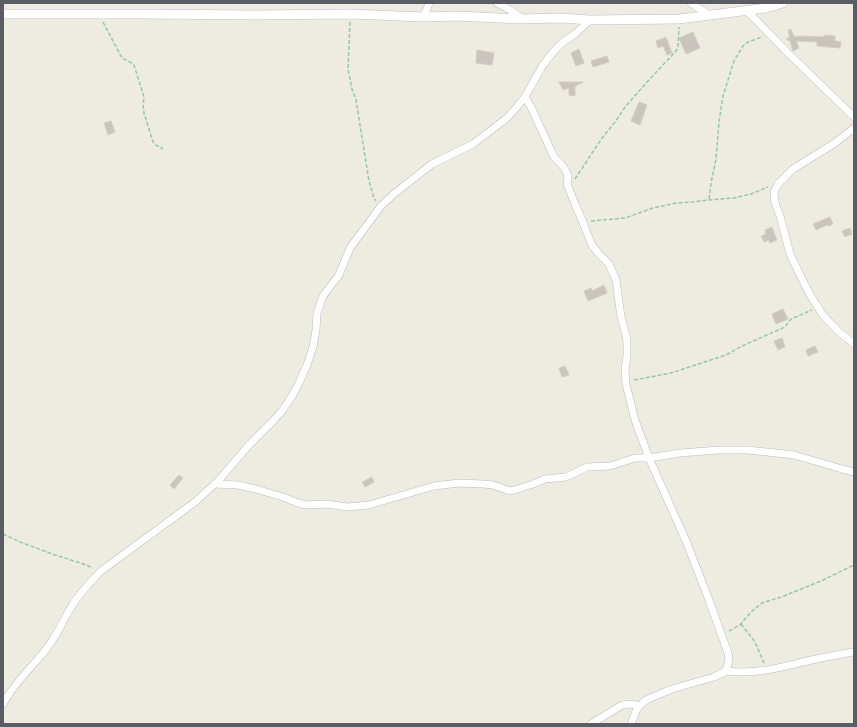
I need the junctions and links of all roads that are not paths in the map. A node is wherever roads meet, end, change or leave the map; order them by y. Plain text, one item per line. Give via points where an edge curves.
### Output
1 (428, 3) edge
2 (497, 3) edge
3 (691, 3) edge
4 (783, 3) edge
5 (766, 6) edge
6 (746, 11) junction
7 (3, 14) edge
8 (709, 15) junction
9 (422, 17) junction
10 (523, 18) junction
11 (590, 20) junction
12 (525, 97) junction
13 (854, 117) edge
14 (854, 128) edge
15 (854, 344) edge
16 (649, 458) junction
17 (854, 472) edge
18 (215, 484) junction
19 (854, 652) edge
20 (726, 671) junction
21 (3, 704) edge
22 (639, 706) junction
23 (591, 724) edge
24 (631, 724) edge

1 - 9 street
2 - 10 street
3 - 8 street
4 - 5 main road
5 - 6 main road
6 - 8 main road
6 - 13 street
7 - 9 main road via 350,14
8 - 11 main road via 679,19
9 - 10 main road
10 - 11 main road
11 - 12 street via 554,51
12 - 16 street via 554,157 566,171 567,184 592,244 608,264 616,280 627,342 626,384 635,420
12 - 18 street via 507,118 484,136 432,164 381,206 350,248 339,275 323,296 317,313 313,347 300,383 273,421
14 - 15 street via 793,170 778,184 774,192 790,254 797,270 828,321
16 - 17 street via 680,453 747,450 794,455
16 - 18 street via 635,458 610,466 586,467 566,477 545,479 511,491 493,485 459,483 434,486 361,507 306,505 256,489
16 - 20 street via 709,600 729,659
18 - 21 street via 195,502 101,572 80,592 54,639 13,688
19 - 20 street via 782,668 738,673
20 - 22 street via 672,689 646,700
22 - 23 street via 622,705
22 - 24 street

